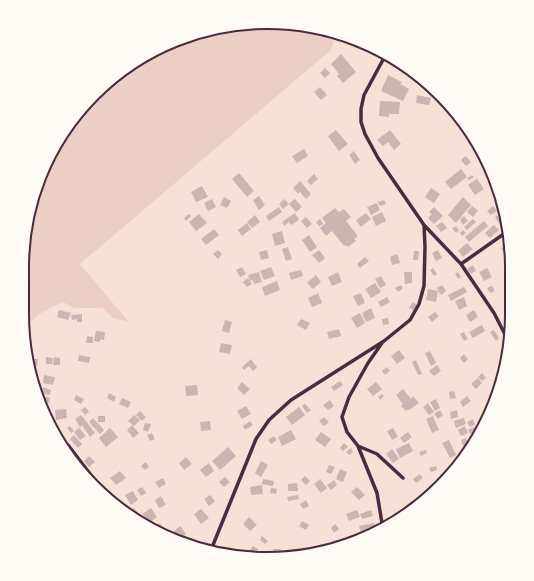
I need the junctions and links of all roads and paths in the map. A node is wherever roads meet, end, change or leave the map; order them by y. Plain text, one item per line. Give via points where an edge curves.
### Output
1 (383, 60) edge
2 (424, 225) junction
3 (503, 235) edge
4 (461, 264) junction
5 (504, 332) edge
6 (384, 340) junction
7 (358, 446) junction
8 (71, 449) edge
9 (86, 469) edge
10 (403, 478) dead end
11 (382, 522) edge
12 (213, 545) edge

1 - 2 street via 364,94 361,122 378,158
2 - 4 street
2 - 6 street via 424,286 419,304 410,320
3 - 4 street
4 - 5 street
6 - 7 street via 356,383 342,418 347,432
6 - 12 street via 291,400 269,420 256,439
7 - 10 street via 377,454
7 - 11 street via 377,494
8 - 9 street

